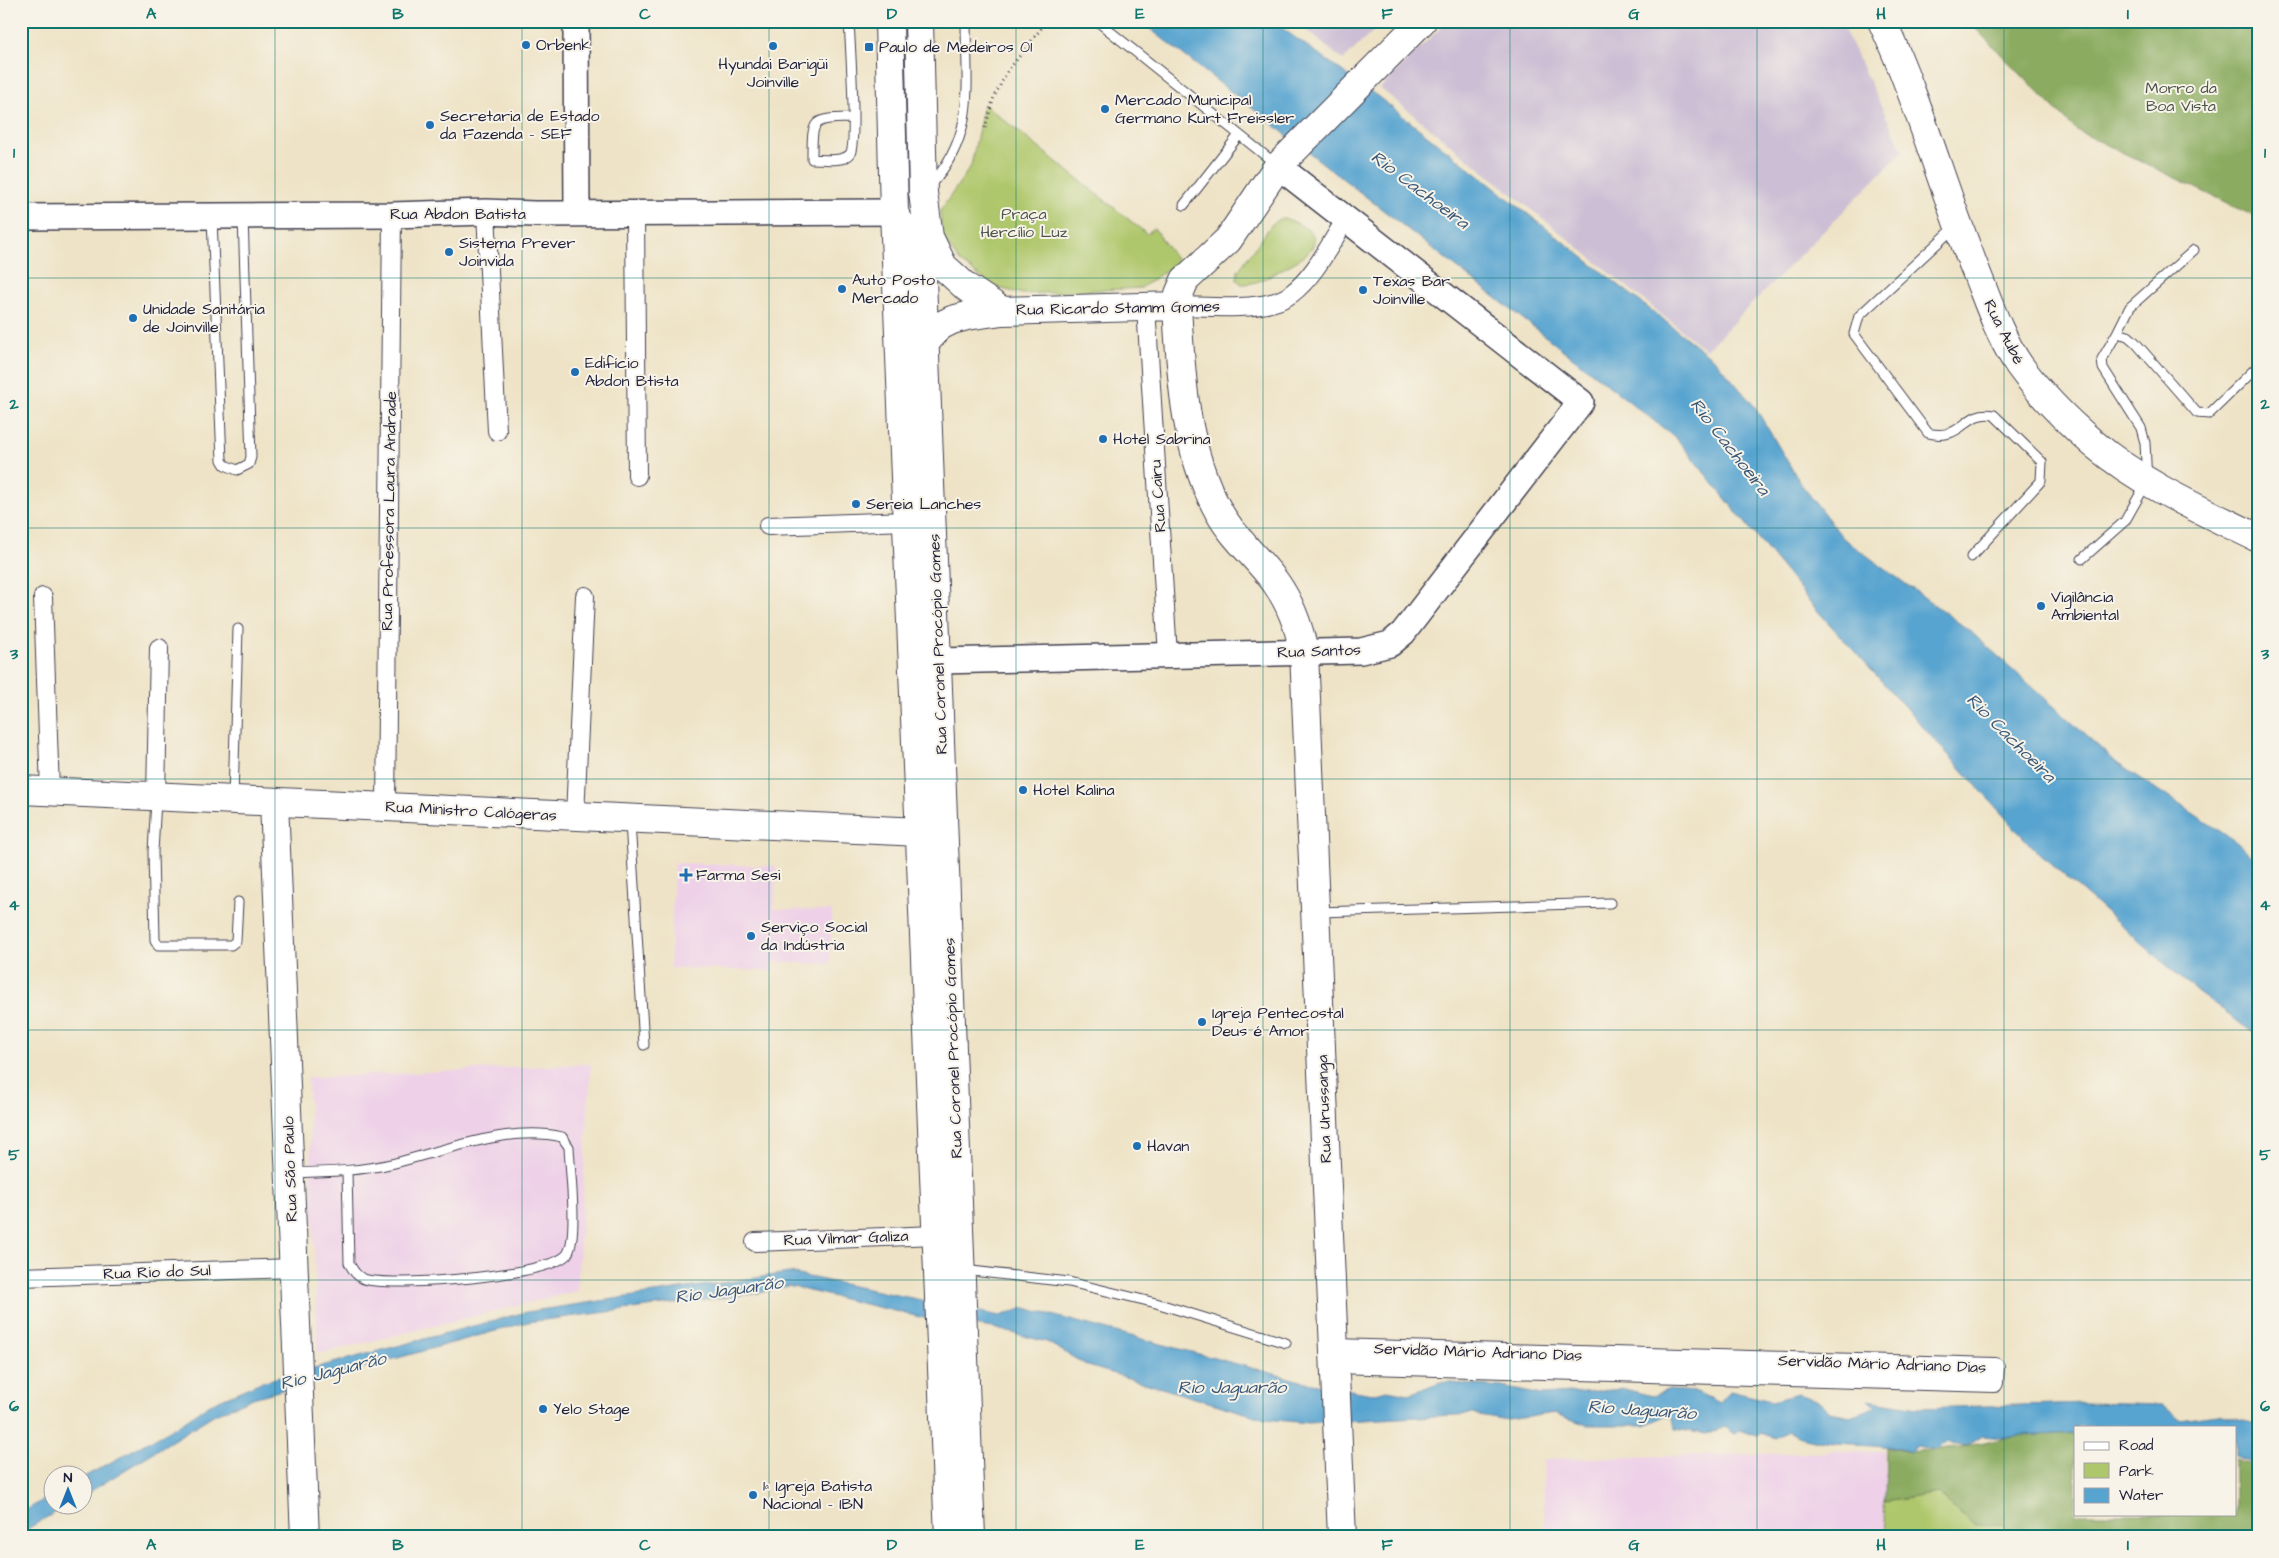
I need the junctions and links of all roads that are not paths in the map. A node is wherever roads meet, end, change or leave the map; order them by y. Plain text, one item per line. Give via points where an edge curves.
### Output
1 (576, 21) edge
2 (849, 21) edge
3 (889, 21) edge
4 (919, 21) edge
5 (966, 21) edge
6 (1097, 21) edge
7 (1422, 21) edge
8 (1882, 21) edge
9 (852, 118) junction
10 (1239, 135) junction
11 (1284, 160) junction
12 (923, 193) junction
13 (1184, 205) dead end
14 (486, 212) junction
15 (894, 212) junction
16 (635, 213) junction
17 (577, 214) junction
18 (243, 215) junction
19 (392, 215) junction
20 (21, 216) edge
21 (212, 216) junction
22 (1346, 219) junction
23 (1957, 226) junction
24 (2194, 250) dead end
25 (1177, 306) junction
26 (1146, 307) junction
27 (1002, 311) junction
28 (2117, 333) junction
29 (924, 344) junction
30 (2258, 366) edge
31 (497, 431) dead end
32 (637, 476) dead end
33 (2147, 482) junction
34 (907, 521) junction
35 (768, 526) dead end
36 (2258, 538) edge
37 (1971, 557) dead end
38 (2082, 559) dead end
39 (585, 596) dead end
40 (43, 597) dead end
41 (238, 629) dead end
42 (159, 648) dead end
43 (1304, 652) junction
44 (1168, 655) junction
45 (939, 661) junction
46 (21, 790) edge
47 (50, 791) junction
48 (156, 797) junction
49 (233, 800) junction
50 (274, 802) junction
51 (386, 807) junction
52 (575, 816) junction
53 (630, 819) junction
54 (920, 832) junction
55 (238, 902) dead end
56 (1610, 903) dead end
57 (1315, 912) junction
58 (644, 1045) dead end
59 (347, 1170) junction
60 (290, 1173) junction
61 (936, 1234) junction
62 (756, 1242) dead end
63 (294, 1268) junction
64 (21, 1277) edge
65 (953, 1283) junction
66 (952, 1341) junction
67 (1286, 1343) dead end
68 (1335, 1362) junction
69 (1995, 1375) dead end
70 (305, 1537) edge
71 (949, 1537) edge
72 (971, 1537) edge
73 (1342, 1537) edge

1 - 17 street
2 - 9 lane
3 - 15 main road
4 - 12 main road, Rua Ricardo Stamm Gomes
5 - 12 lane via 966,110 962,134 947,166
6 - 10 lane
7 - 11 main road
8 - 23 main road, Rua Aubé via 1910,88
9 - 9 lane via 823,119 815,124 812,159 843,159 850,154 853,148
10 - 11 lane
10 - 13 lane
11 - 22 street
11 - 25 main road via 1228,240 1185,280
12 - 15 main road
12 - 27 main road, Rua Ricardo Stamm Gomes via 929,237 943,266 966,287
14 - 17 street, Rua Abdon Batista
14 - 19 street, Rua Abdon Batista
14 - 31 street
15 - 16 street, Rua Abdon Batista
15 - 29 main road, Rua Coronel Procópio Gomes via 920,262
15 - 34 main road, Rua Coronel Procópio Gomes
16 - 17 street, Rua Abdon Batista
16 - 32 street
18 - 19 street, Rua Abdon Batista
18 - 21 street, Rua Abdon Batista
18 - 21 lane via 251,457 249,464 237,470 225,466 222,460
19 - 51 street, Rua Professora Laura Andrade
20 - 21 street, Rua Abdon Batista
22 - 25 street, Rua Ricardo Stamm Gomes via 1304,282 1290,295 1272,303 1256,305
22 - 43 street, Rua Santos via 1581,402 1403,633 1390,644 1376,648
23 - 33 main road, Rua Aubé via 1997,325 2019,364 2047,398 2094,445
23 - 37 lane via 1859,316 1854,334 1928,433 1939,436 1952,434 1977,415 1994,415 2042,462 2040,481
24 - 28 lane via 2130,307
25 - 26 main road, Rua Ricardo Stamm Gomes
25 - 43 main road, Rua Urussanga via 1182,383 1190,434 1202,477 1238,541 1275,582 1289,604
26 - 27 main road, Rua Ricardo Stamm Gomes
26 - 44 street, Rua Cairu
27 - 29 main road via 952,320 940,326
28 - 30 lane via 2135,342 2197,413 2203,415 2209,414
28 - 33 lane via 2102,359 2103,368 2141,428
29 - 45 main road, Rua Coronel Procópio Gomes
33 - 36 main road, Rua Aubé
33 - 38 lane via 2125,521
34 - 35 street
34 - 54 main road, Rua Coronel Procópio Gomes
39 - 52 street
40 - 47 street
41 - 49 lane
42 - 48 street
43 - 44 street, Rua Santos
43 - 57 main road, Rua Urussanga
44 - 45 street, Rua Santos
45 - 65 main road, Rua Coronel Procópio Gomes
46 - 47 main road, Rua Ministro Calógeras
47 - 48 main road, Rua Ministro Calógeras
48 - 49 main road, Rua Ministro Calógeras
48 - 55 lane via 154,940 158,945 231,945 236,941
49 - 50 main road, Rua Ministro Calógeras
50 - 51 main road, Rua Ministro Calógeras
50 - 60 main road, Rua São Paulo
51 - 52 main road, Rua Ministro Calógeras
52 - 53 main road, Rua Ministro Calógeras
53 - 54 main road, Rua Ministro Calógeras
53 - 58 lane
54 - 61 main road, Rua Coronel Procópio Gomes
56 - 57 lane
57 - 68 main road, Rua Urussanga
59 - 59 lane via 393,1163 479,1140 550,1134 562,1137 569,1147 573,1240 567,1254 556,1263 528,1270 431,1282 365,1279 355,1273 349,1263
59 - 60 lane
60 - 63 main road, Rua São Paulo
61 - 62 street, Rua Vilmar Galiza
61 - 65 main road, Rua Coronel Procópio Gomes
63 - 64 street, Rua Rio do Sul
63 - 70 main road, Rua São Paulo
65 - 66 main road, Rua Coronel Procópio Gomes
65 - 67 lane via 1069,1282 1156,1303
66 - 71 main road, Rua Coronel Procópio Gomes
66 - 72 main road, Rua Coronel Procópio Gomes
68 - 69 street, Servidão Mário Adriano Dias
68 - 73 main road, Rua Urussanga

